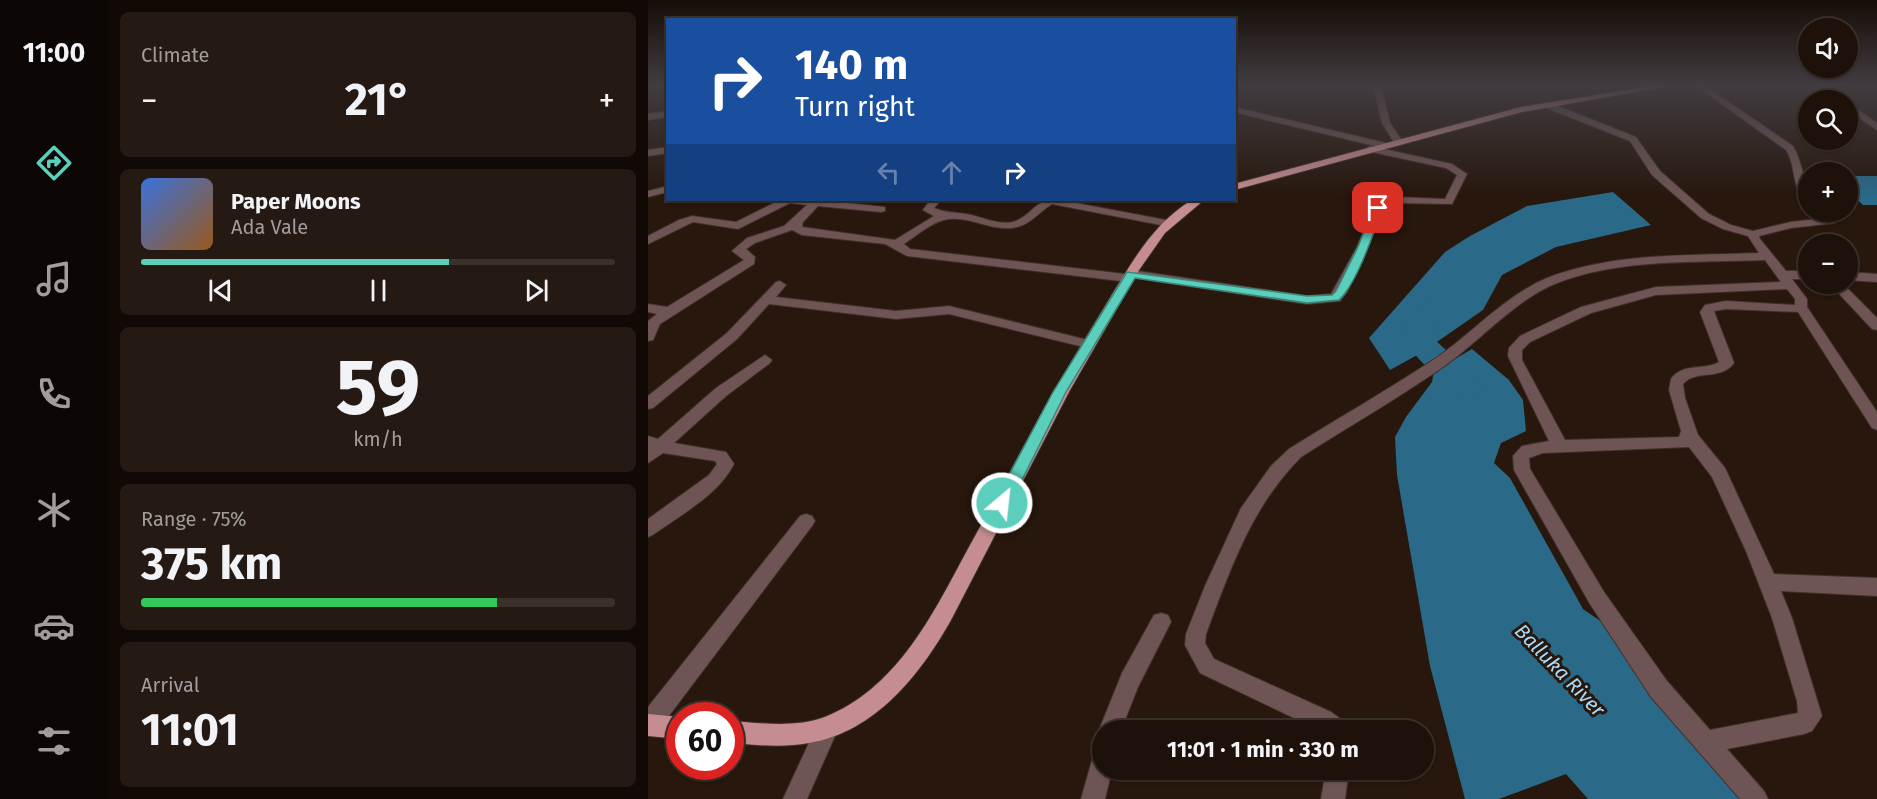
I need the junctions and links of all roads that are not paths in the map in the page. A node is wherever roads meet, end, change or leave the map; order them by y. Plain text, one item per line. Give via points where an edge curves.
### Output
1 (1288, 122) edge
2 (1386, 122) edge
3 (1477, 122) edge
4 (1591, 122) edge
5 (1753, 122) edge
6 (1398, 142) junction
7 (1384, 146) junction
8 (1370, 149) junction
9 (666, 150) edge
10 (648, 153) edge
11 (1798, 182) edge
12 (1237, 184) edge
13 (666, 190) edge
14 (648, 194) edge
15 (785, 201) edge
16 (800, 201) edge
17 (934, 201) edge
18 (1197, 201) edge
19 (815, 203) junction
20 (881, 209) dead end
21 (944, 216) junction
22 (798, 221) junction
23 (1821, 222) edge
24 (1166, 223) junction
25 (1753, 234) junction
26 (648, 241) edge
27 (896, 244) junction
28 (1768, 256) junction
29 (1783, 274) junction
30 (1798, 275) edge
31 (1130, 276) junction
32 (1858, 277) edge
33 (1877, 278) edge
34 (780, 285) dead end
35 (1848, 294) edge
36 (766, 300) junction
37 (1801, 307) junction
38 (648, 308) edge
39 (670, 312) junction
40 (1871, 314) edge
41 (1877, 326) edge
42 (648, 337) edge
43 (1088, 344) junction
44 (765, 360) dead end
45 (648, 404) edge
46 (1877, 424) edge
47 (1690, 437) junction
48 (1560, 446) junction
49 (652, 449) edge
50 (648, 511) edge
51 (666, 515) junction
52 (806, 521) dead end
53 (648, 529) edge
54 (1768, 582) junction
55 (1877, 587) edge
56 (1161, 622) dead end
57 (1114, 720) edge
58 (1323, 720) edge
59 (648, 724) edge
60 (666, 726) edge
61 (828, 727) junction
62 (744, 732) edge
63 (1704, 742) junction
64 (1098, 780) edge
65 (1336, 780) edge
66 (795, 799) edge
67 (1093, 799) edge
68 (1333, 799) edge
69 (1756, 799) edge

1 - 7 street
2 - 6 street
3 - 6 main road
4 - 25 street via 1633,139 1656,173 1705,216
5 - 11 street via 1796,155
6 - 7 main road
7 - 8 main road
8 - 12 main road
8 - 31 street via 1449,166 1462,174 1448,201 1388,200 1378,208 1363,247 1335,298 1307,300
9 - 10 street
13 - 14 street
15 - 26 street via 738,226 692,219
16 - 19 street
17 - 21 street via 928,210
18 - 24 main road
19 - 20 street
19 - 22 street
21 - 24 street via 1017,225 1040,204 1051,201
21 - 27 street
22 - 27 street via 796,228 802,232
22 - 39 street via 742,246 738,251 750,257 750,261
23 - 25 street
24 - 31 main road
25 - 28 street
27 - 31 street via 907,252
28 - 29 street
28 - 58 street via 1631,262 1552,280 1529,293 1439,363 1281,464 1233,541 1195,645 1207,666
29 - 30 street
29 - 37 street via 1801,299
29 - 48 street via 1656,291 1586,310 1525,339 1516,346 1515,360
31 - 43 main road
32 - 33 street
34 - 36 street
35 - 40 street
36 - 43 street via 896,315 949,310
36 - 45 street via 715,351
37 - 46 street
37 - 47 street via 1710,308 1707,312 1726,363 1714,370 1689,372 1676,383
38 - 39 street
39 - 42 street via 655,321
40 - 41 street
43 - 61 main road via 925,642 900,677 871,701
44 - 49 street
47 - 48 street via 1683,443 1671,444
47 - 54 street via 1731,494
48 - 63 street via 1528,450 1521,456 1522,470 1597,598 1659,689
49 - 51 street via 720,456 726,464 715,480
50 - 51 street
51 - 53 street
52 - 59 street
54 - 55 street
54 - 63 street via 1811,716 1804,723
56 - 57 street
59 - 60 main road
61 - 62 main road via 796,733
61 - 66 street
63 - 69 street
64 - 67 street
65 - 68 street

